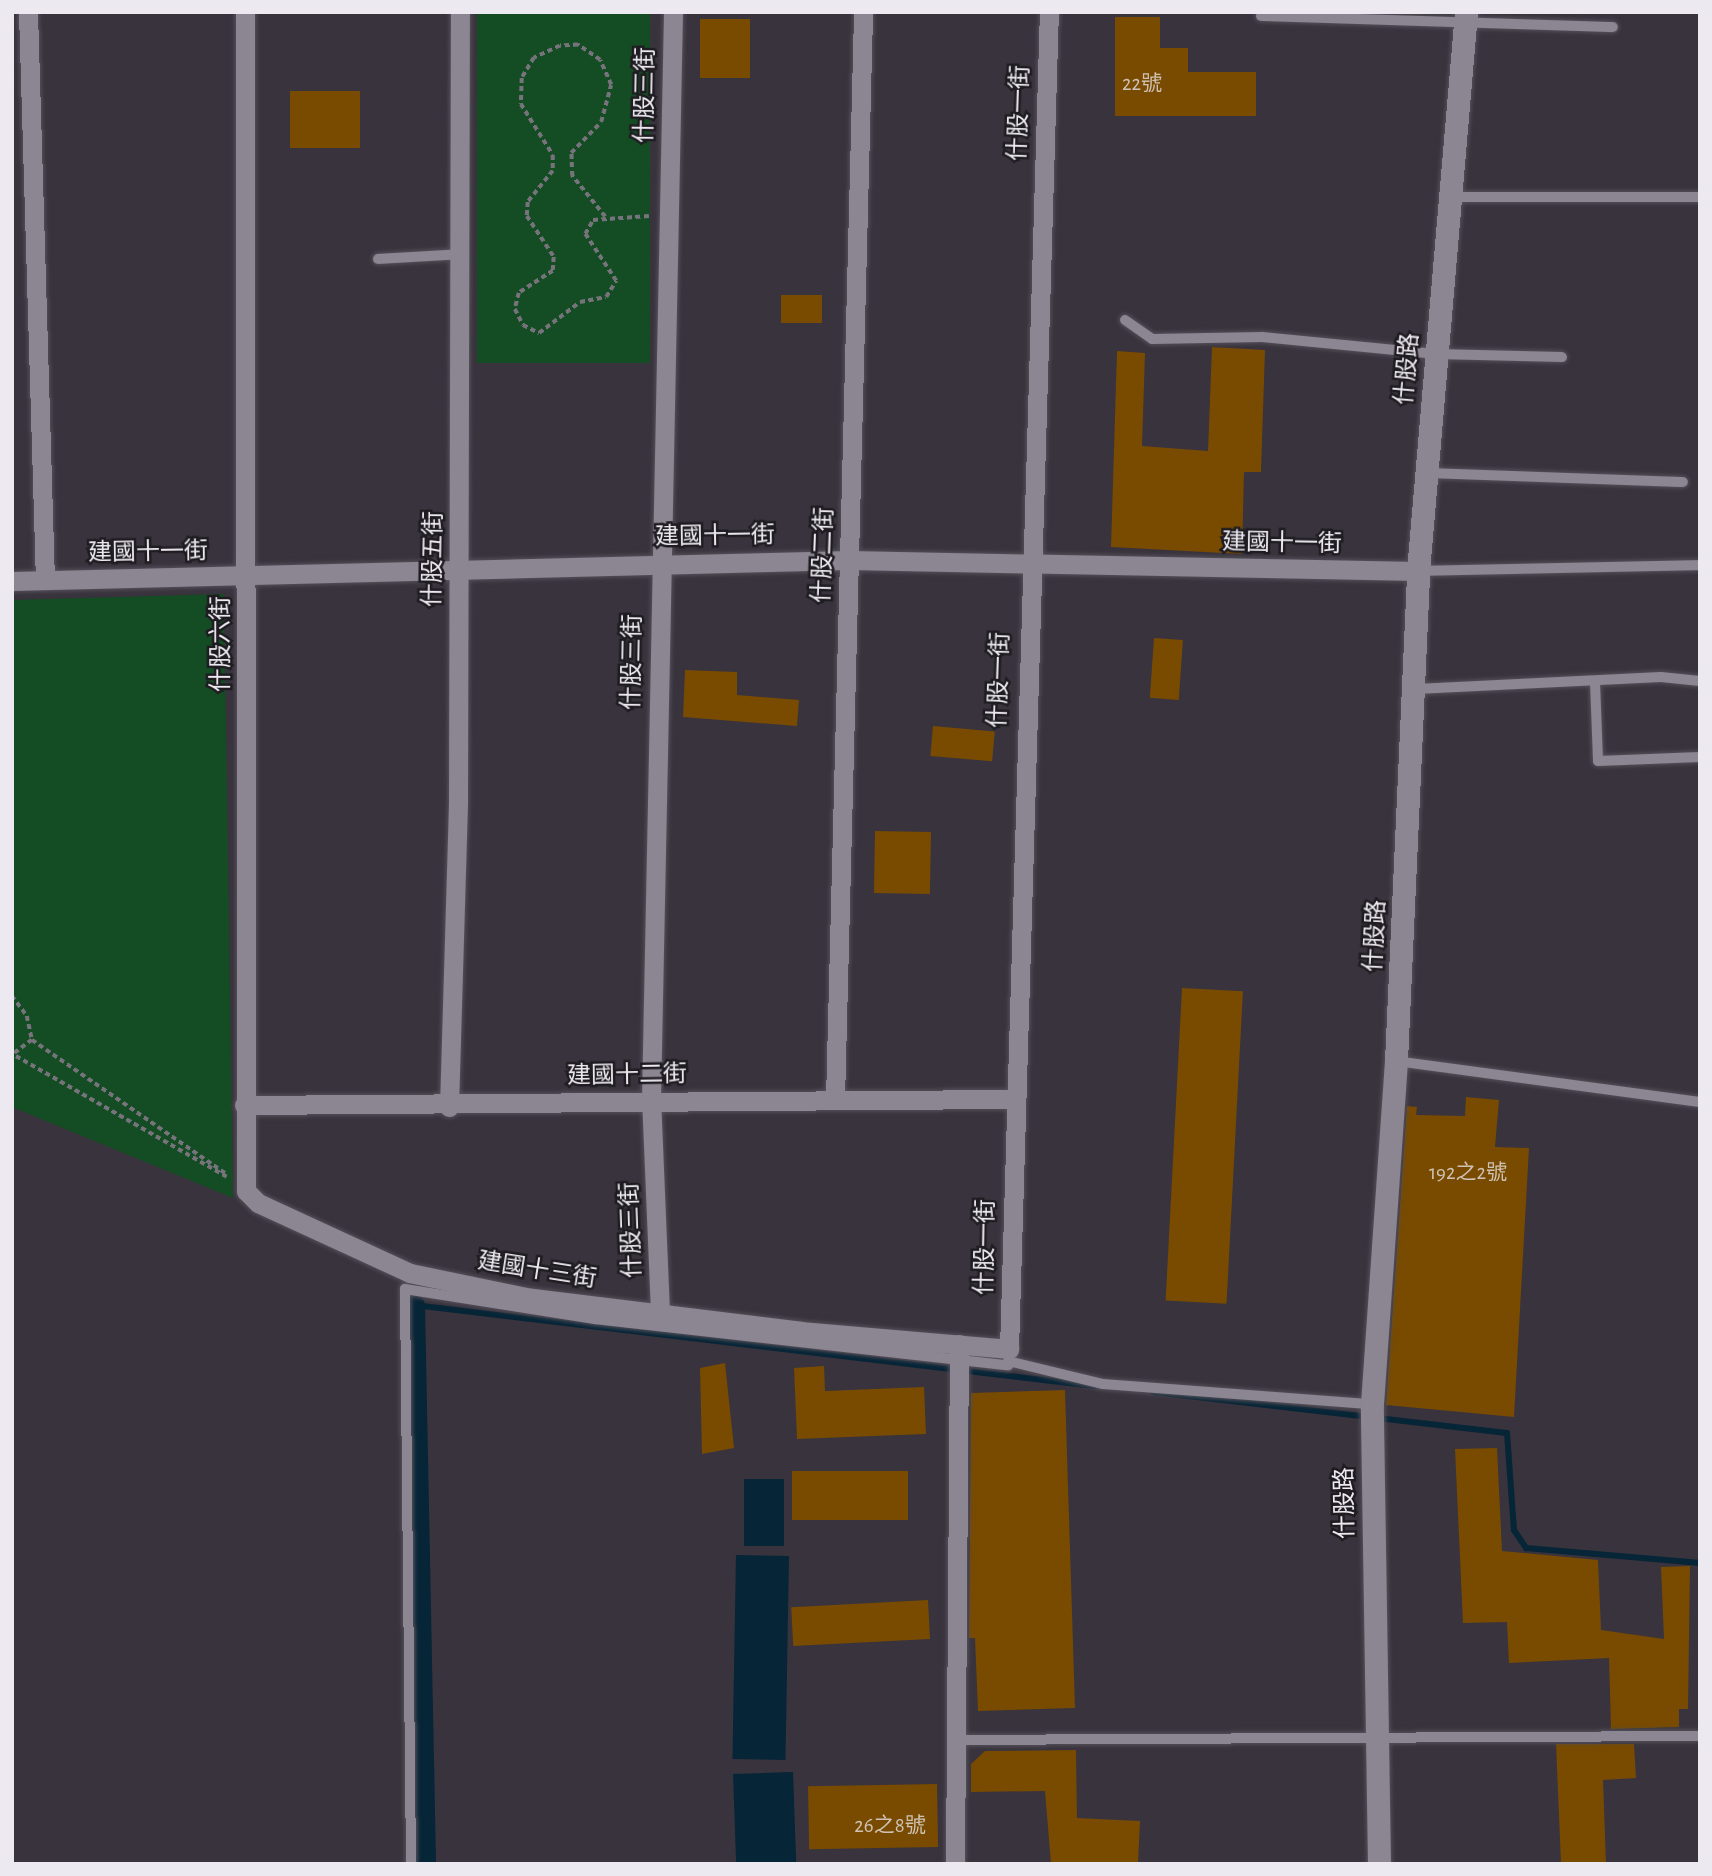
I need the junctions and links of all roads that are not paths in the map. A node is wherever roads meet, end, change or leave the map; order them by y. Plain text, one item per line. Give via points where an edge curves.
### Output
1 (28, 12) edge
2 (245, 12) edge
3 (460, 12) edge
4 (673, 12) edge
5 (863, 12) edge
6 (1049, 12) edge
7 (1261, 16) dead end
8 (1466, 18) edge
9 (1613, 27) dead end
10 (1449, 197) junction
11 (1700, 197) edge
12 (463, 254) junction
13 (378, 259) dead end
14 (1125, 320) dead end
15 (1436, 354) junction
16 (1562, 356) dead end
17 (1426, 473) junction
18 (1683, 482) dead end
19 (849, 560) junction
20 (659, 562) junction
21 (1028, 564) junction
22 (1700, 565) edge
23 (1418, 570) junction
24 (458, 573) junction
25 (246, 576) junction
26 (12, 580) edge
27 (45, 580) junction
28 (1595, 681) junction
29 (1700, 681) edge
30 (1416, 689) junction
31 (1700, 757) edge
32 (1396, 1060) junction
33 (651, 1099) junction
34 (835, 1099) junction
35 (1013, 1099) junction
36 (1700, 1102) edge
37 (244, 1105) junction
38 (449, 1107) junction
39 (246, 1189) joint
40 (660, 1312) junction
41 (958, 1352) junction
42 (1008, 1357) junction
43 (1372, 1404) junction
44 (1373, 1734) junction
45 (1700, 1736) edge
46 (956, 1740) junction
47 (411, 1864) edge
48 (955, 1864) edge
49 (1379, 1864) edge

1 - 27 street
2 - 25 street, 什股六街
3 - 12 street, 什股五街
4 - 20 street, 什股三街
5 - 19 street, 什股二街
6 - 21 street, 什股一街
7 - 8 lane
8 - 9 lane
8 - 10 street, 什股路
10 - 11 lane
10 - 15 street, 什股路
12 - 13 lane
12 - 24 street, 什股五街
14 - 15 lane via 1152,339 1262,337
15 - 16 lane
15 - 17 street, 什股路
17 - 18 lane
17 - 23 street, 什股路
19 - 20 street, 建國十一街
19 - 21 street, 建國十一街
19 - 34 street, 什股二街
20 - 24 street, 建國十一街
20 - 33 street, 什股三街
21 - 23 street, 建國十一街
21 - 35 street, 什股一街
22 - 23 lane
23 - 30 street, 什股路
24 - 25 street, 建國十一街
24 - 38 street, 什股五街
25 - 27 street, 建國十一街
25 - 37 street, 什股六街
26 - 27 street, 建國十一街
28 - 29 lane
28 - 30 lane
28 - 31 lane via 1598,761
30 - 32 street, 什股路
32 - 36 lane
32 - 43 street, 什股路
33 - 34 street, 建國十二街
33 - 38 street, 建國十二街
33 - 40 street, 什股三街
34 - 35 street, 建國十二街
35 - 42 street, 什股一街
37 - 38 street, 建國十二街
37 - 39 street, 什股六街
39 - 40 street, 建國十三街 via 258,1203 410,1273 526,1297
40 - 41 street, 建國十三街
41 - 42 street, 建國十三街
41 - 46 street
41 - 47 lane via 405,1289
42 - 43 lane via 1103,1384
43 - 44 street, 什股路
44 - 45 lane
44 - 46 lane
44 - 49 street, 什股路
46 - 48 street

